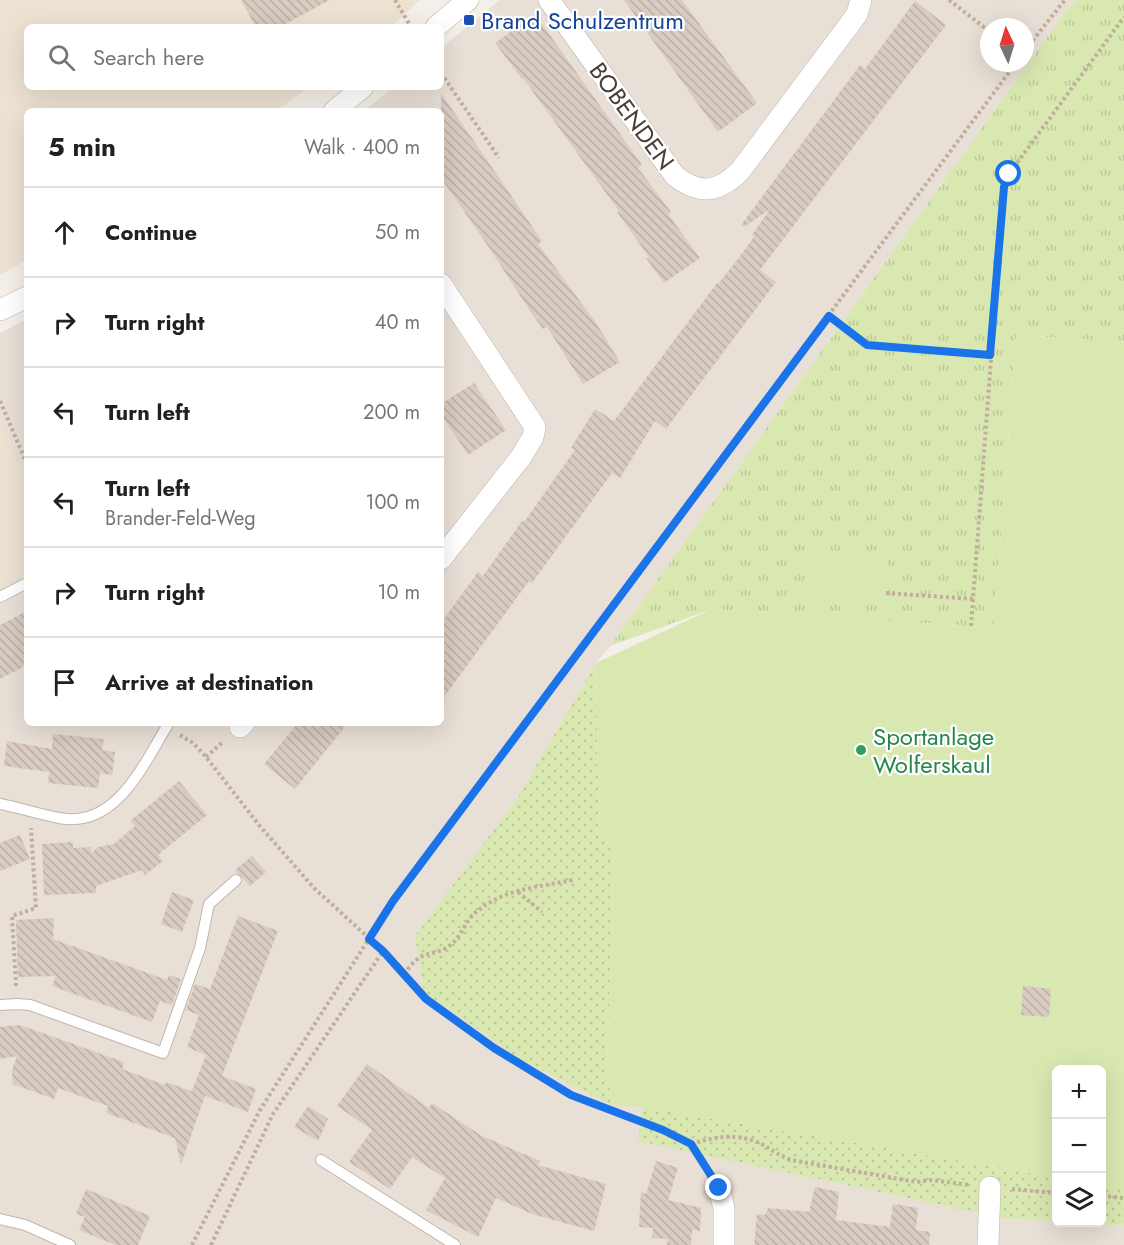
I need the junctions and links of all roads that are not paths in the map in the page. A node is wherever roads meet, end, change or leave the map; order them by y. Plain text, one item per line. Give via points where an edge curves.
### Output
1 (468, 0) edge
2 (549, 0) edge
3 (861, 0) edge
4 (440, 24) edge
5 (359, 90) edge
6 (338, 108) edge
7 (444, 289) edge
8 (24, 298) edge
9 (0, 310) edge
10 (444, 555) edge
11 (24, 585) edge
12 (0, 597) edge
13 (167, 726) road end
14 (0, 804) edge
15 (236, 880) dead end
16 (0, 1005) edge
17 (321, 1160) dead end
18 (990, 1187) road end
19 (719, 1188) road end
20 (0, 1219) edge
21 (70, 1245) edge
22 (455, 1245) edge
23 (724, 1245) edge
24 (988, 1245) edge

1 - 4 street
2 - 3 street, BOBENDEN via 675,176 692,187 708,189 730,181 740,171 857,14
5 - 6 street
7 - 10 street via 536,427 521,457
8 - 9 street
11 - 12 lane
13 - 14 lane via 129,786 109,807 86,818 60,818
15 - 16 lane via 209,904 200,948 163,1053 54,1012 17,1004
17 - 22 lane
18 - 24 street
19 - 23 street via 724,1208
20 - 21 lane via 25,1225

